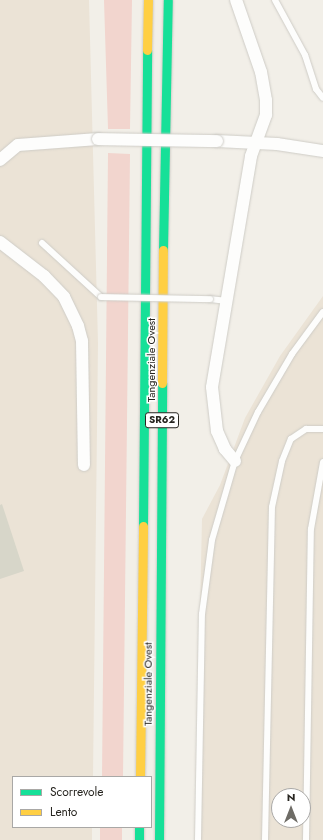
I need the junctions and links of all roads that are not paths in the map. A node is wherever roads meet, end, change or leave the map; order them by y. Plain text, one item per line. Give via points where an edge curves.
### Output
1 (148, 0) edge
2 (168, 0) edge
3 (236, 0) edge
4 (275, 0) edge
5 (323, 98) edge
6 (256, 143) junction
7 (323, 151) edge
8 (0, 160) edge
9 (0, 242) edge
10 (42, 243) dead end
11 (227, 302) junction
12 (323, 312) edge
13 (323, 429) edge
14 (235, 461) junction
15 (323, 462) edge
16 (84, 465) dead end
17 (140, 776) edge
18 (140, 828) edge
19 (139, 840) edge
20 (159, 840) edge
21 (198, 840) edge
22 (265, 840) edge
23 (306, 840) edge

1 - 17 highway, Tangenziale Ovest / SR62
2 - 20 highway, Tangenziale Ovest / SR62
3 - 6 street via 264,86 266,115
4 - 5 lane via 305,55 316,89
6 - 7 street
6 - 8 street, bridge via 98,139 18,145
6 - 11 street
9 - 16 street via 44,276 64,297 78,326 82,341
10 - 11 lane, bridge via 101,297 210,299
11 - 14 street via 212,387 212,405 221,443
12 - 14 lane via 292,354 258,412
13 - 22 lane via 306,429 291,439 282,461 272,508
14 - 21 lane via 212,540 202,614
15 - 23 lane via 311,529
18 - 19 highway

